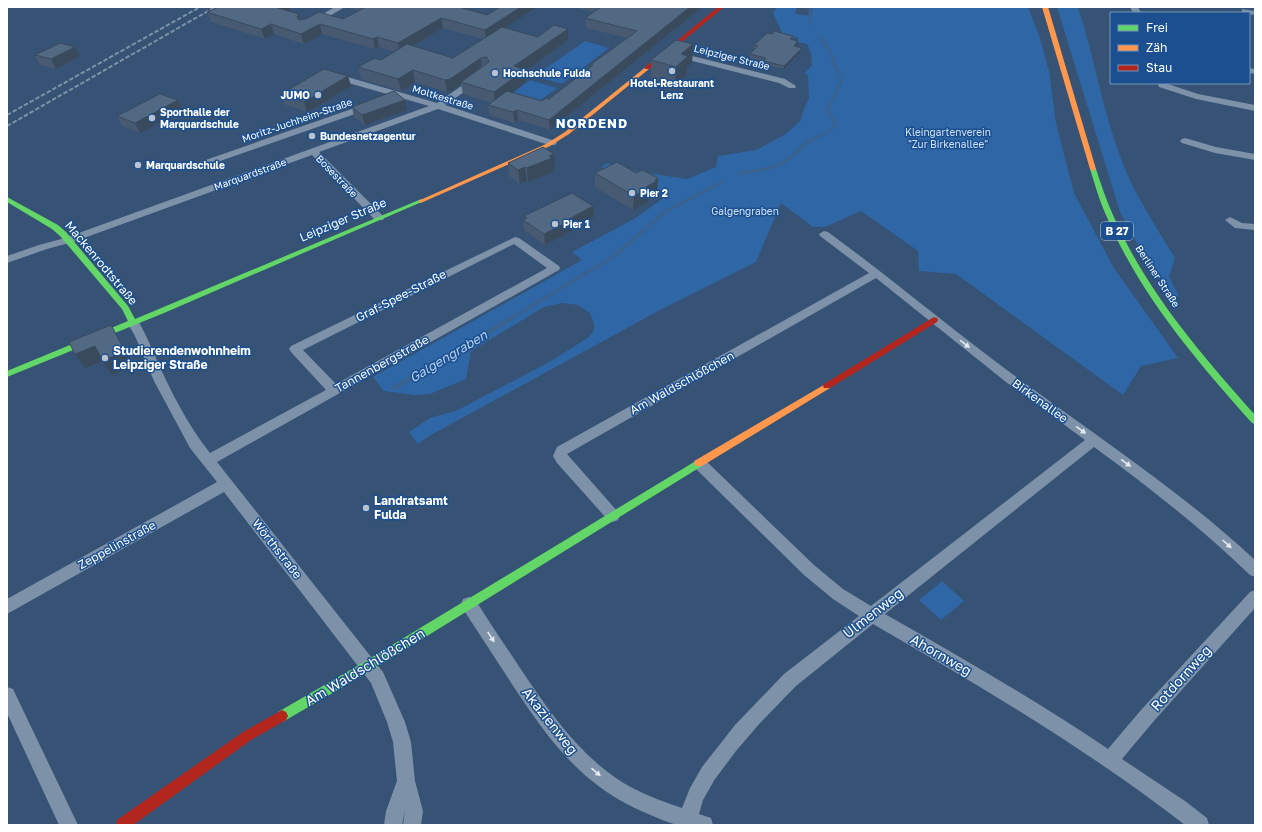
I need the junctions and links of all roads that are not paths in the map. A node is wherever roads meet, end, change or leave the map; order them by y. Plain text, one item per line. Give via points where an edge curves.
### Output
1 (341, 7) edge
2 (721, 7) edge
3 (1045, 7) edge
4 (1245, 11) dead end
5 (1255, 13) edge
6 (305, 26) edge
7 (667, 52) junction
8 (486, 73) edge
9 (326, 74) edge
10 (1162, 85) dead end
11 (792, 86) dead end
12 (402, 96) junction
13 (438, 106) junction
14 (1255, 108) edge
15 (1185, 141) dead end
16 (552, 143) junction
17 (313, 151) junction
18 (1255, 157) edge
19 (200, 165) dead end
20 (7, 199) edge
21 (378, 218) junction
22 (1230, 220) dead end
23 (1255, 227) edge
24 (824, 234) dead end
25 (69, 240) junction
26 (7, 260) edge
27 (555, 268) joint
28 (878, 273) junction
29 (934, 320) junction
30 (133, 322) junction
31 (7, 374) edge
32 (335, 391) junction
33 (1255, 421) edge
34 (1094, 440) junction
35 (208, 460) junction
36 (700, 464) junction
37 (226, 484) junction
38 (613, 516) junction
39 (1255, 570) edge
40 (1255, 597) edge
41 (469, 604) junction
42 (7, 607) edge
43 (872, 615) junction
44 (368, 666) junction
45 (7, 695) edge
46 (1110, 760) junction
47 (406, 781) junction
48 (696, 822) edge
49 (69, 825) edge
50 (122, 825) edge
51 (393, 825) edge
52 (412, 825) edge
53 (1200, 825) edge

1 - 6 street
2 - 7 main road, Leipziger Straße
3 - 33 main road, Berliner Straße / B 27 via 1097,183 1116,230 1147,282 1188,340
4 - 5 street
7 - 11 street, Leipziger Straße via 782,81
7 - 16 main road, Leipziger Straße via 587,118
8 - 13 street, Marquardstraße
9 - 12 street, Moltkestraße
10 - 14 street via 1196,96
12 - 13 street, Moltkestraße
12 - 19 street, Moritz-Juchheim-Straße
13 - 16 street, Moltkestraße
13 - 17 street, Marquardstraße
15 - 18 street via 1215,150
16 - 21 main road, Leipziger Straße
17 - 21 street, Bosestraße
17 - 25 street, Marquardstraße
20 - 25 main road, Mackenrodtstraße via 55,227
21 - 30 main road, Leipziger Straße
22 - 23 street via 1239,226
24 - 28 street, Birkenallee
25 - 26 street, Marquardstraße
25 - 30 main road, Mackenrodtstraße via 125,308
27 - 32 street, Tannenbergstraße
27 - 32 street, Graf-Spee-Straße via 515,240 295,349
28 - 29 street, Birkenallee
28 - 38 street, Am Waldschlößchen via 562,451 562,459
29 -> 34 street, Birkenallee
29 - 36 main road, Am Waldschlößchen
30 - 31 main road, Leipziger Straße
30 - 35 street, Wörthstraße via 181,420
32 - 35 street, Tannenbergstraße
34 -> 39 street, Birkenallee via 1206,525
34 - 43 street, Ulmenweg
35 - 37 street, Wörthstraße
36 - 38 main road, Am Waldschlößchen
36 - 43 street, Ahornweg via 822,582
37 - 42 street, Zeppelinstraße
37 - 44 street, Wörthstraße
38 - 41 main road, Am Waldschlößchen
40 - 46 street, Rotdornweg
41 - 44 main road, Am Waldschlößchen
41 -> 48 street, Akazienweg via 537,708 557,735 581,760 610,784 641,802
43 - 46 street, Ahornweg via 1032,709
43 - 48 street, Ulmenweg via 790,680 762,708 700,786
44 - 47 street, Wörthstraße via 379,683 396,722 402,742
44 - 50 main road, Am Waldschlößchen via 247,736
45 - 49 street
46 - 53 street, Ahornweg
47 - 51 street, Wörthstraße via 395,811
47 - 52 street, Wörthstraße via 414,811

